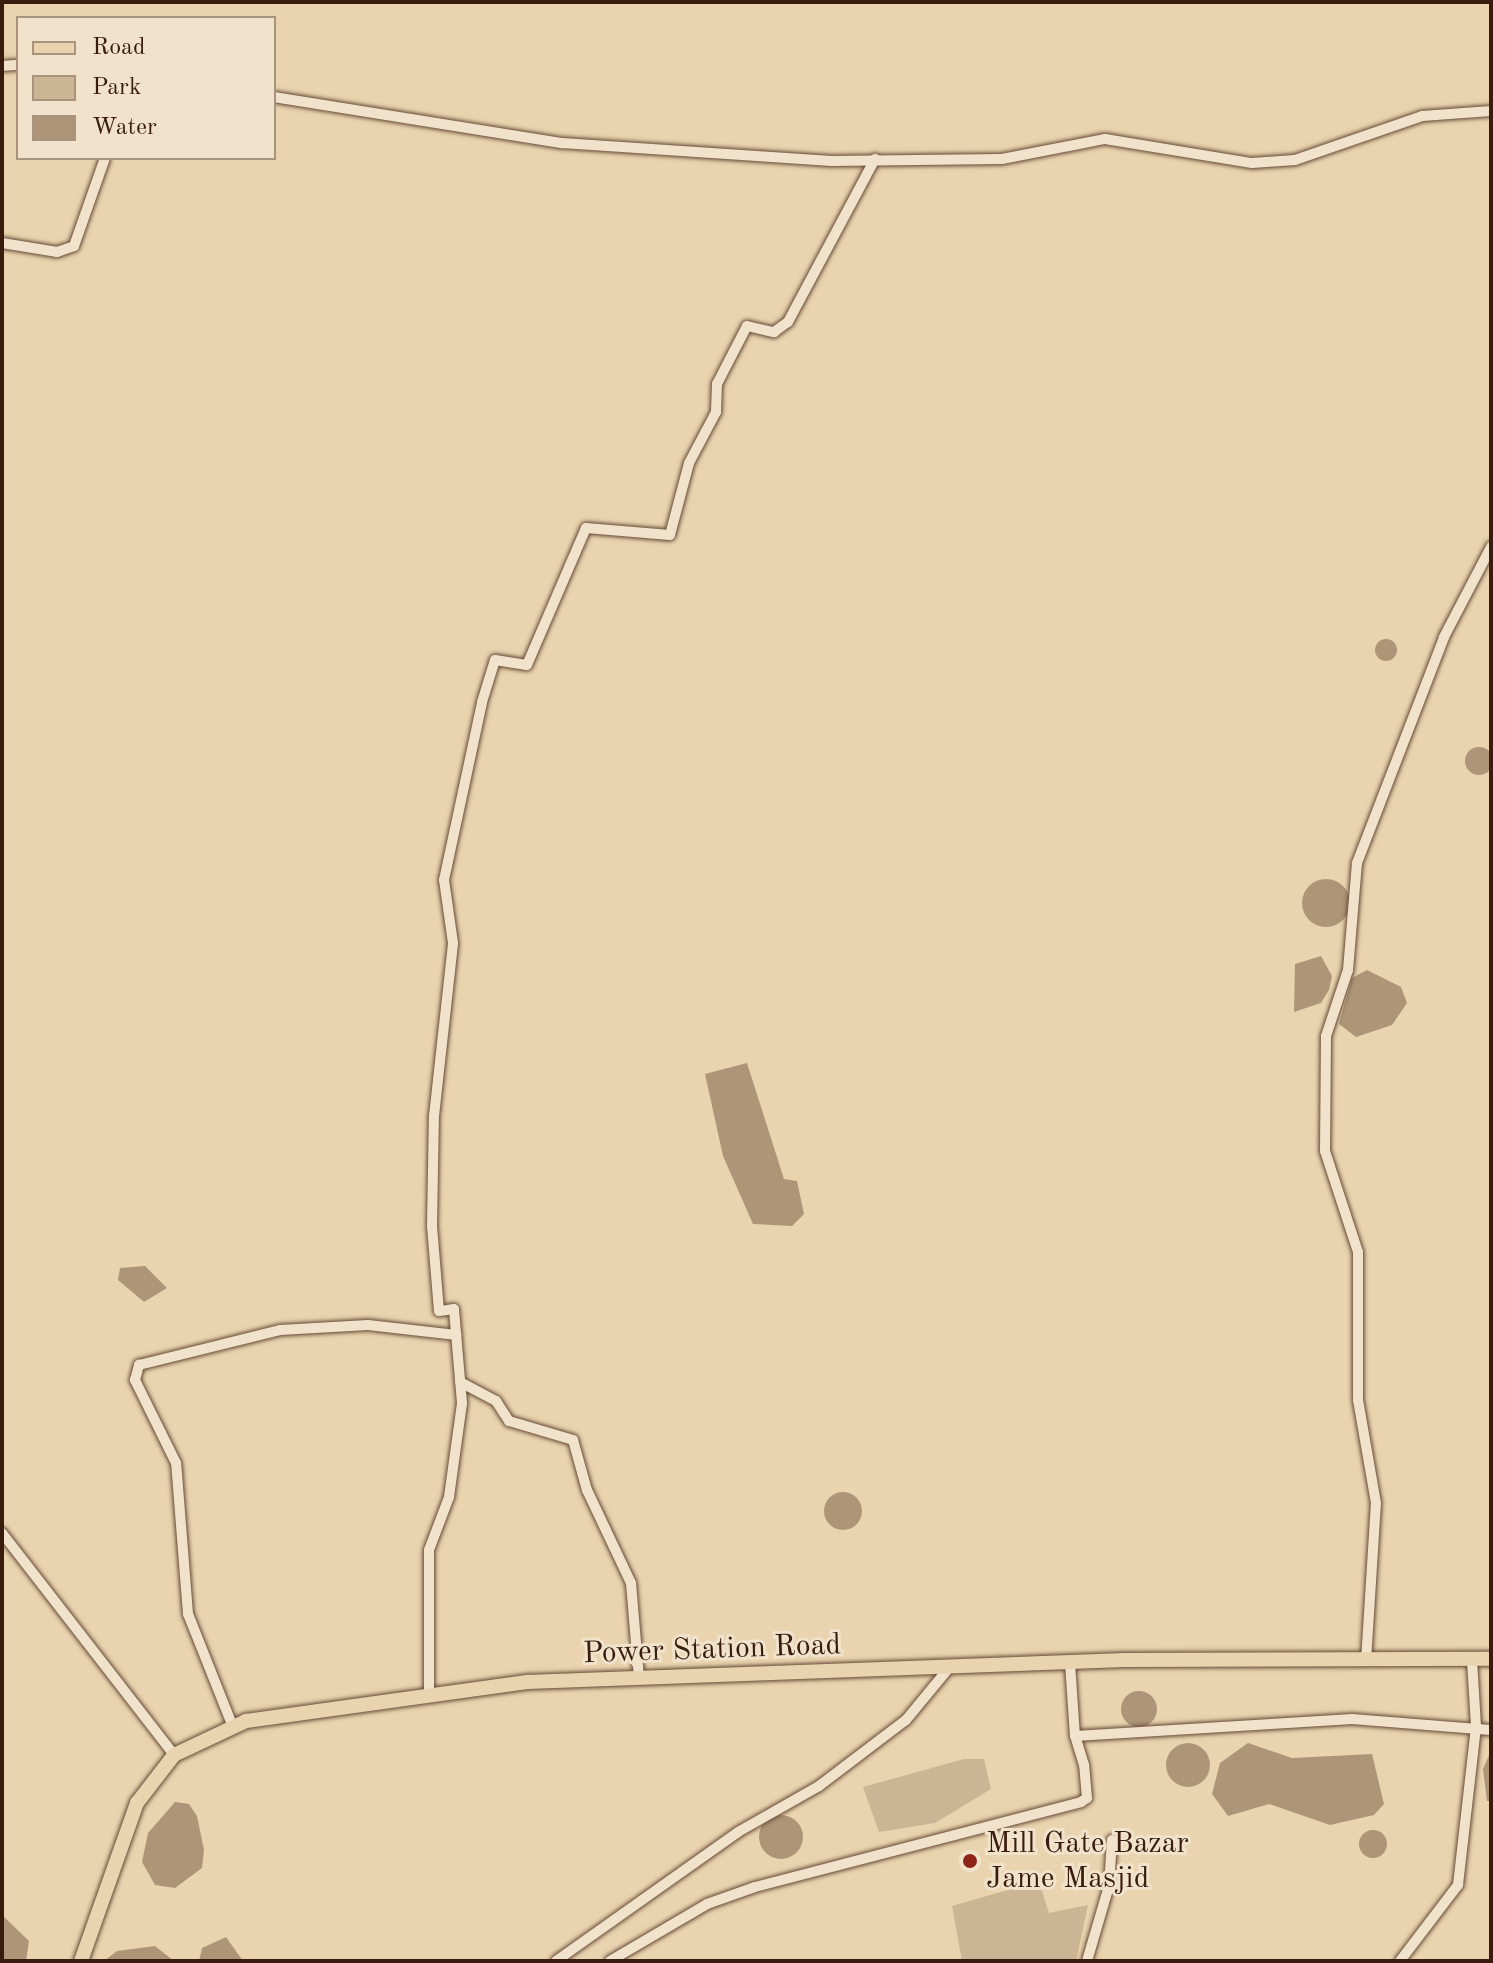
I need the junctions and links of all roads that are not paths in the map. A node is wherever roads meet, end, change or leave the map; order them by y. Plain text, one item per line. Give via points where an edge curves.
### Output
1 (276, 97) edge
2 (1491, 111) edge
3 (875, 159) junction
4 (104, 160) edge
5 (2, 243) edge
6 (1491, 547) edge
7 (456, 1335) junction
8 (460, 1382) junction
9 (2, 1533) edge
10 (1491, 1659) edge
11 (1472, 1660) junction
12 (1366, 1661) junction
13 (1070, 1663) junction
14 (948, 1669) junction
15 (639, 1678) junction
16 (429, 1693) junction
17 (1476, 1726) junction
18 (233, 1727) junction
19 (1491, 1730) edge
20 (1075, 1736) junction
21 (174, 1755) junction
22 (1112, 1840) dead end
23 (81, 1961) edge
24 (556, 1961) edge
25 (610, 1961) edge
26 (1087, 1961) edge
27 (1400, 1961) edge

1 - 3 street via 562,143
2 - 3 street via 1422,116 1295,160 1252,163 1105,139 1002,159
3 - 7 street via 788,322 774,332 747,326 717,384 716,412 685,471 670,535 586,528 527,665 495,660 444,880 453,943 434,1116 432,1226 439,1311 454,1309
4 - 5 street via 74,246 57,252
6 - 12 street via 1444,637 1357,863 1348,970 1326,1036 1325,1151 1358,1252 1358,1400 1376,1503
7 - 8 street
7 - 18 street via 368,1325 280,1330 139,1365 135,1380 176,1463 188,1614
8 - 15 street via 496,1401 509,1421 573,1440 587,1490 631,1583
8 - 16 street via 449,1497 429,1550
9 - 21 street
10 - 11 main road, Power Station Road
11 - 12 main road, Power Station Road
11 - 17 street
12 - 13 main road, Power Station Road
13 - 14 main road, Power Station Road
13 - 20 street
14 - 15 main road, Power Station Road
14 - 24 street via 906,1720 819,1786 738,1832
15 - 16 main road, Power Station Road
16 - 18 main road, Power Station Road
17 - 19 street
17 - 20 street via 1352,1719
17 - 27 street via 1456,1893
18 - 21 main road, Power Station Road
20 - 25 street via 1086,1787 1081,1802 755,1887 707,1904
21 - 23 main road, Power Station Road via 137,1803
22 - 26 street via 1109,1886

